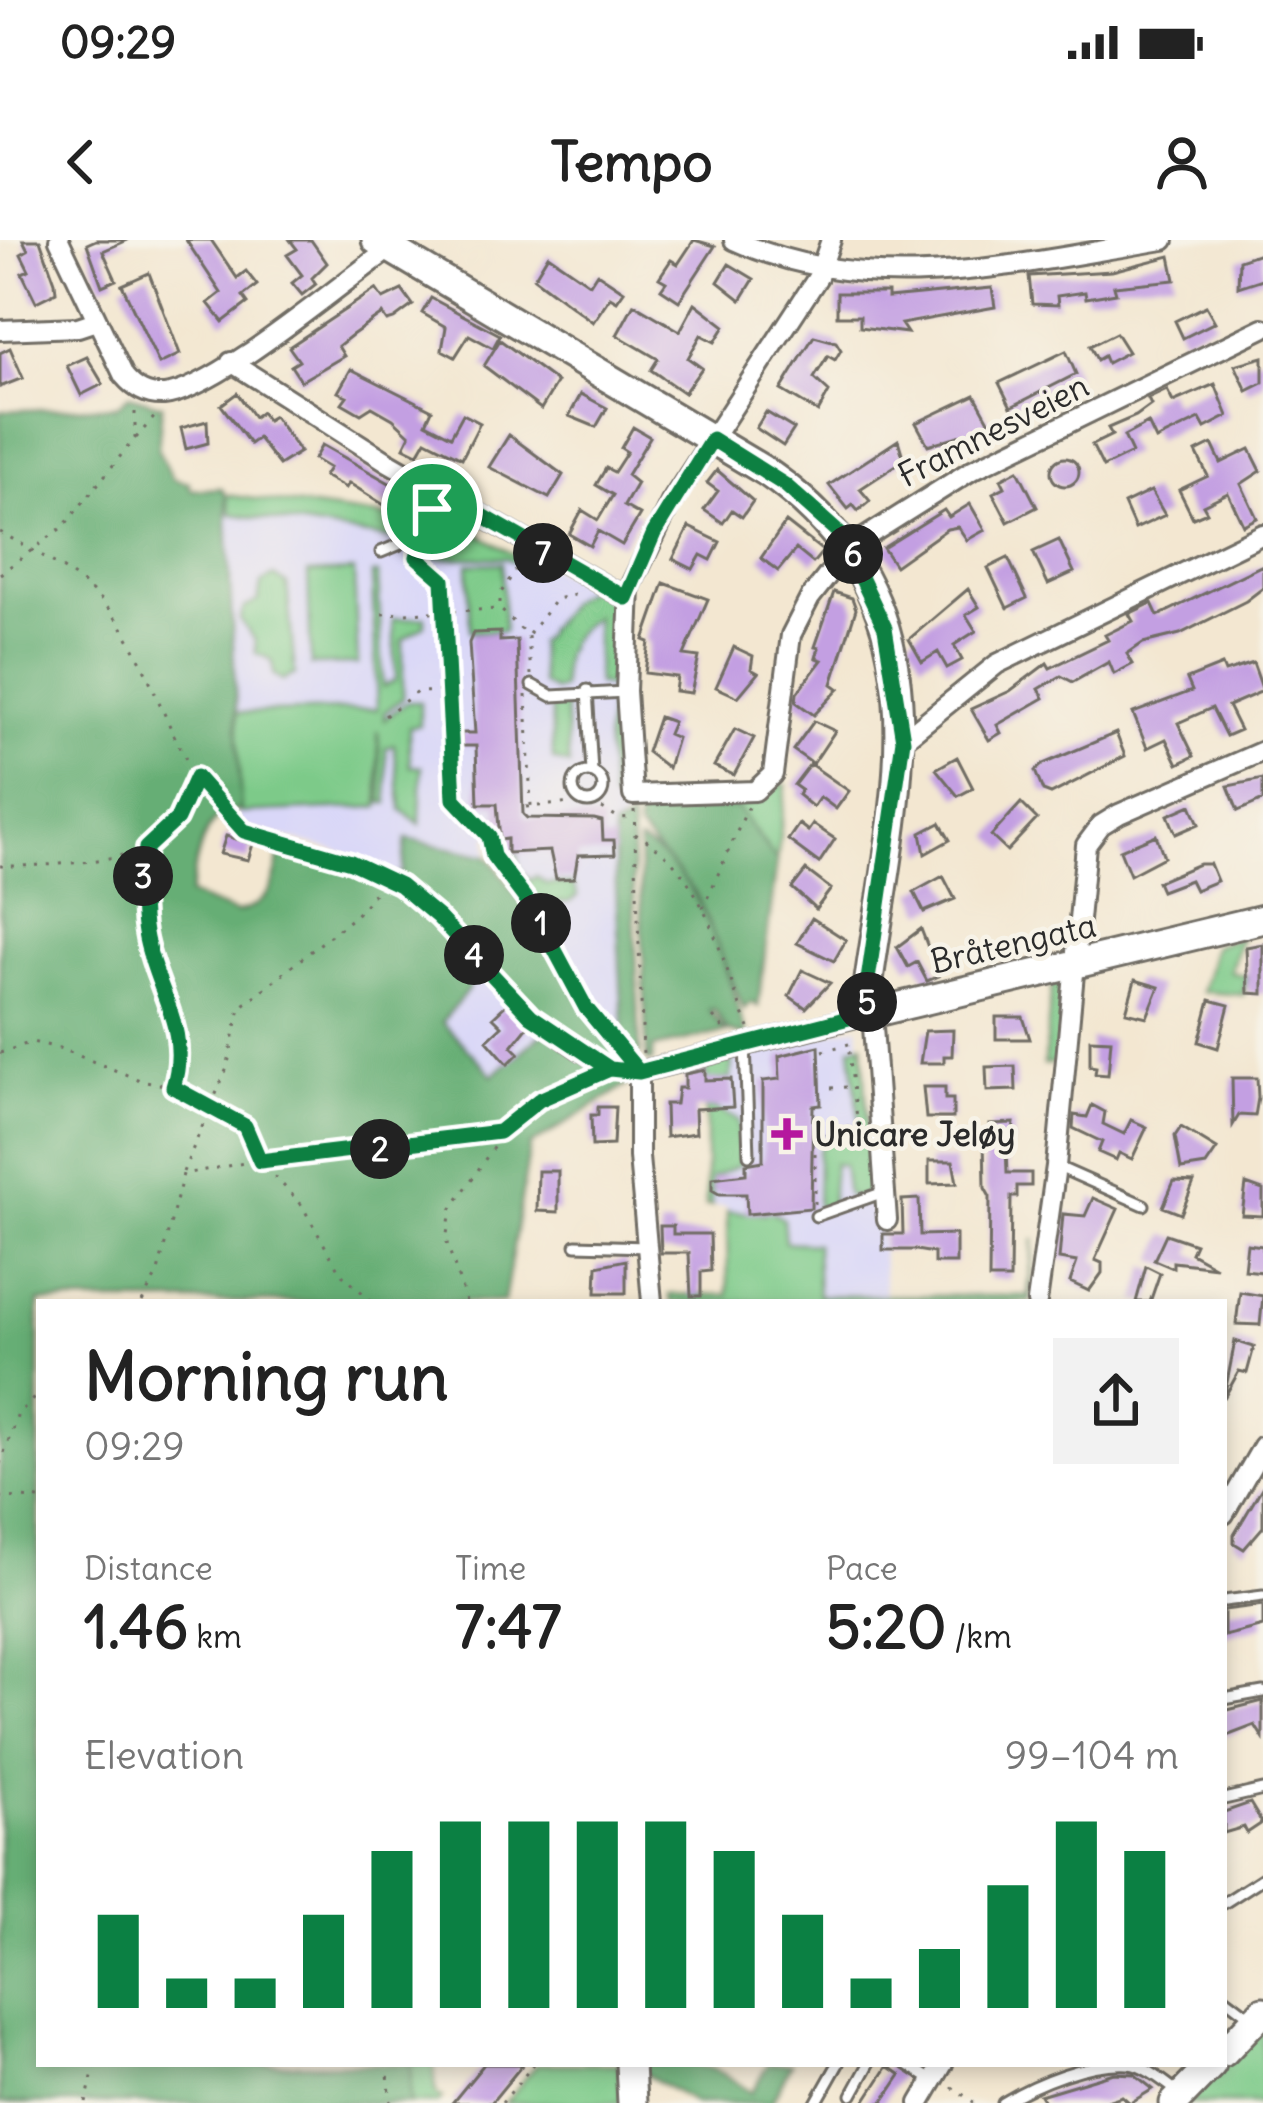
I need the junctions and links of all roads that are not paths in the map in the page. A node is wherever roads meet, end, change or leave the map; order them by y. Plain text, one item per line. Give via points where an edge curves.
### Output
1 (59, 240) edge
2 (734, 240) edge
3 (831, 240) edge
4 (1164, 240) edge
5 (390, 243) edge
6 (1069, 247) edge
7 (823, 267) junction
8 (96, 321) junction
9 (1263, 328) edge
10 (0, 330) edge
11 (231, 362) junction
12 (712, 439) junction
13 (432, 487) junction
14 (1263, 534) edge
15 (850, 548) junction
16 (381, 552) dead end
17 (626, 598) junction
18 (532, 685) road end
19 (626, 692) junction
20 (587, 694) junction
21 (903, 740) junction
22 (1263, 751) edge
23 (592, 772) dead end
24 (284, 842) road end
25 (1263, 919) edge
26 (1072, 966) junction
27 (873, 1025) junction
28 (749, 1042) junction
29 (639, 1072) junction
30 (749, 1155) dead end
31 (1056, 1166) junction
32 (884, 1192) junction
33 (1144, 1205) dead end
34 (816, 1216) road end
35 (887, 1220) dead end
36 (576, 1245) dead end
37 (647, 1247) junction
38 (652, 1299) edge
39 (1042, 1299) edge
40 (1263, 1446) edge
41 (1227, 1509) edge
42 (1263, 1597) edge
43 (1227, 1600) edge
44 (1263, 1692) edge
45 (1227, 1698) edge
46 (1263, 1790) edge
47 (1227, 1798) edge
48 (1263, 1878) edge
49 (1227, 1901) edge
50 (1227, 1999) edge
51 (1259, 2015) edge
52 (1227, 2049) edge
53 (630, 2067) edge
54 (836, 2067) edge
55 (866, 2067) edge
56 (1108, 2067) edge
57 (1138, 2067) edge
58 (1209, 2067) edge
59 (937, 2074) edge
60 (852, 2095) dead end
61 (1178, 2099) edge
62 (632, 2103) edge
63 (816, 2103) edge
64 (920, 2103) edge
65 (1003, 2103) edge

1 - 8 street
2 - 7 street
3 - 7 street
4 - 6 street
5 - 11 street
5 - 12 street
6 - 7 street via 930,275
7 - 12 street
8 - 10 street
8 - 11 street via 139,391 184,389
9 - 15 street, Framnesveien via 972,470
11 - 13 street
12 - 15 street via 804,500
12 - 17 street
13 - 16 lane via 398,545
13 - 17 street
14 - 21 street via 997,664
15 - 19 street, Framnesveien via 791,635 773,774 754,791 633,795
15 - 21 street via 885,628
17 - 19 street
18 - 20 lane via 552,696
19 - 20 lane
20 - 23 lane
21 - 27 street via 868,980
22 - 26 street via 1119,814 1091,835
24 - 29 lane, Bråtengata via 387,878 438,917 531,1016 610,1069
25 - 26 street, Bråtengata
26 - 27 street, Bråtengata
26 - 31 street
27 - 28 street, Bråtengata
27 - 32 street
28 - 29 street, Bråtengata
28 - 30 lane
29 - 37 street
31 - 33 lane
31 - 39 street
32 - 34 lane
32 - 35 street
36 - 37 lane
37 - 38 street
40 - 41 street
42 - 43 lane
44 - 45 lane
46 - 47 lane
48 - 49 lane
50 - 51 lane
51 - 52 street
53 - 62 street
54 - 63 lane
55 - 60 lane
56 - 65 lane via 1054,2079
57 - 61 lane
58 - 61 street
59 - 64 street

